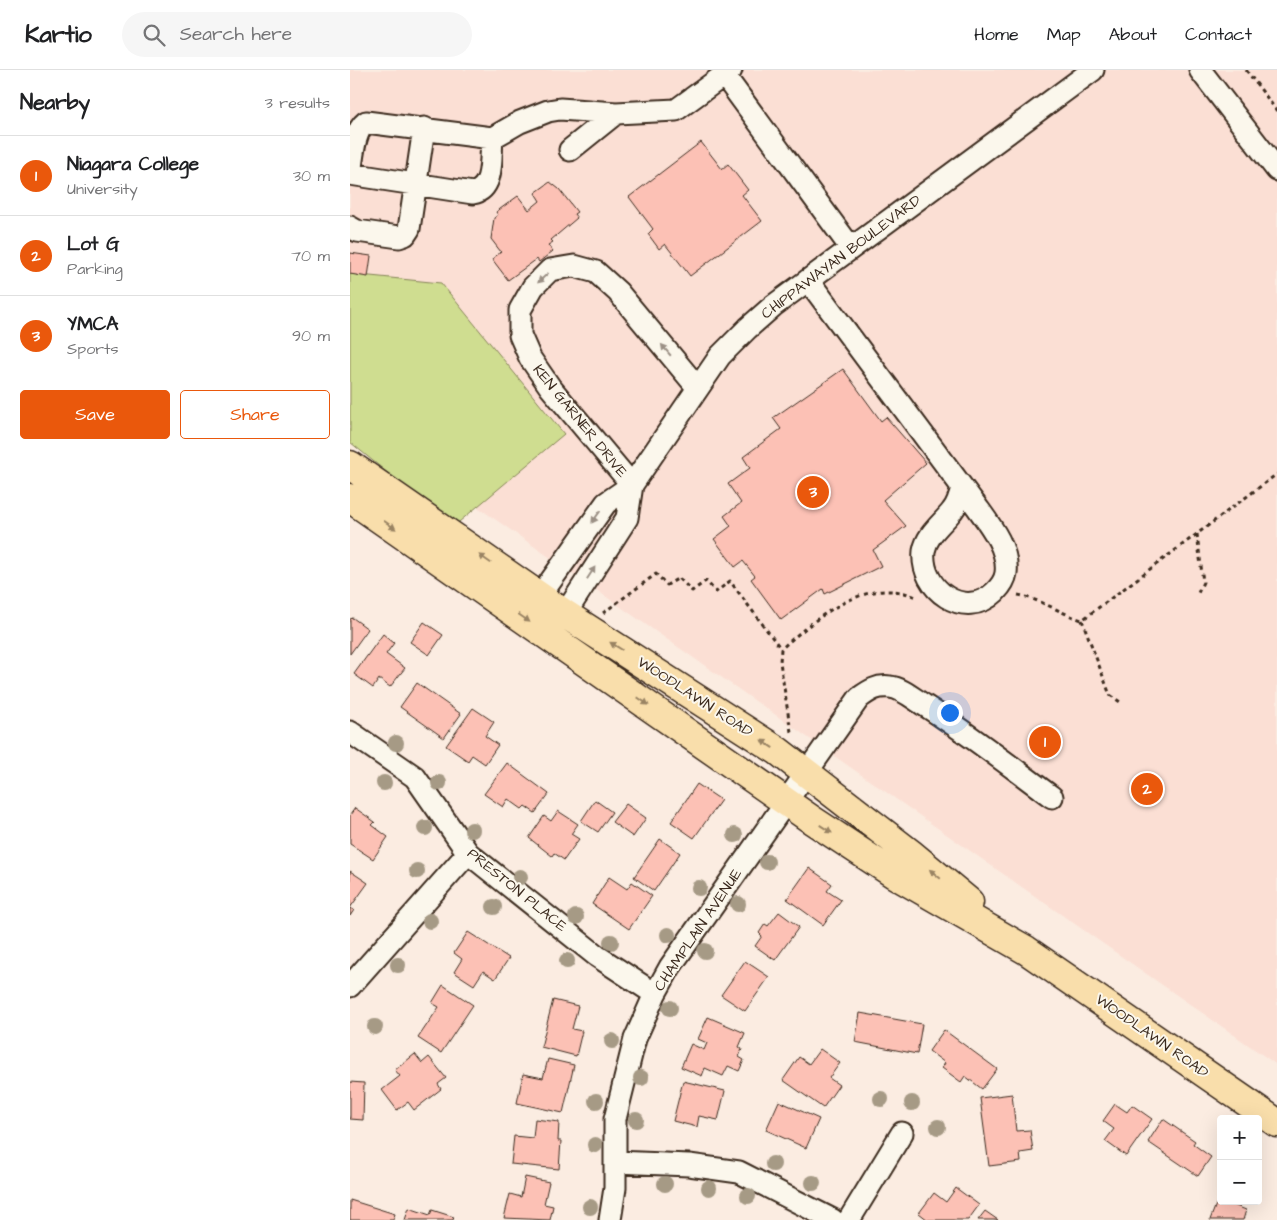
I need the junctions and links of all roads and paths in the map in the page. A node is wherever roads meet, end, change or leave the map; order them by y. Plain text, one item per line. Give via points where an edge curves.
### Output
1 (1093, 70) edge
2 (1200, 70) edge
3 (1246, 70) edge
4 (728, 73) edge
5 (1277, 111) edge
6 (616, 113) junction
7 (424, 128) junction
8 (492, 138) junction
9 (570, 150) dead end
10 (1277, 170) edge
11 (350, 175) edge
12 (416, 184) junction
13 (350, 227) edge
14 (851, 248) junction
15 (808, 280) junction
16 (697, 387) junction
17 (350, 465) edge
18 (1277, 474) edge
19 (632, 485) junction
20 (962, 487) junction
21 (350, 498) edge
22 (1197, 534) junction
23 (1198, 592) dead end
24 (540, 596) junction
25 (1012, 597) dead end
26 (917, 598) dead end
27 (565, 614) junction
28 (600, 614) dead end
29 (1082, 620) junction
30 (781, 649) junction
31 (1120, 702) dead end
32 (350, 732) edge
33 (791, 733) dead end
34 (806, 773) junction
35 (1052, 797) dead end
36 (786, 801) junction
37 (468, 853) junction
38 (1026, 950) junction
39 (350, 986) edge
40 (654, 994) junction
41 (1277, 1123) edge
42 (902, 1133) dead end
43 (615, 1162) junction
44 (610, 1220) edge
45 (833, 1220) edge
46 (849, 1220) edge

1 - 14 street, CHIPPAWAYAN BOULEVARD
2 - 10 street
3 - 5 path
4 - 6 street via 676,110
4 - 14 street
6 - 8 street via 548,111
6 - 9 street
7 - 8 street
7 - 11 street via 366,122 357,134
7 - 12 street
8 - 12 street via 489,178 480,192
11 - 12 street
12 - 13 street via 413,213 405,235 357,231
14 - 15 street, CHIPPAWAYAN BOULEVARD
15 - 16 street, CHIPPAWAYAN BOULEVARD via 748,328 720,356
15 - 20 street
16 - 19 street, CHIPPAWAYAN BOULEVARD
16 -> 19 street, KEN GARNER DRIVE via 618,292 596,272 574,266 550,270 533,287 520,310 520,335 530,358 550,387
24 -> 17 main road, WOODLAWN ROAD
18 - 22 path
19 -> 24 street, CHIPPAWAYAN BOULEVARD via 606,503
27 -> 19 street, CHIPPAWAYAN BOULEVARD via 627,518
20 - 20 street via 994,532 1003,553 1006,573 1000,587 990,596 980,603 967,605 936,590 928,578 924,550 930,536 952,512
21 -> 36 main road, WOODLAWN ROAD
22 - 23 path via 1203,582
22 - 29 path
24 - 27 main road, WOODLAWN ROAD
25 - 29 path via 1028,597
26 - 30 path via 901,590 862,595 834,609
34 -> 27 main road, WOODLAWN ROAD via 701,700
28 - 30 path via 656,574 667,586 679,578 692,591 706,581 716,592 730,581
29 - 31 path via 1110,696
30 - 33 path via 780,662
32 - 37 street, PRESTON PLACE via 416,777
34 - 35 street, CHAMPLAIN AVENUE via 859,698 872,689 892,687 935,712
34 - 36 street, CHAMPLAIN AVENUE
38 -> 34 main road, WOODLAWN ROAD via 910,853
36 -> 38 main road, WOODLAWN ROAD via 894,874
36 - 40 street, CHAMPLAIN AVENUE
37 - 39 street
37 - 40 street, PRESTON PLACE via 597,956
38 - 41 main road, WOODLAWN ROAD
40 - 43 street, CHAMPLAIN AVENUE via 635,1039 615,1119
42 - 46 street
43 - 44 street, CHAMPLAIN AVENUE
43 - 45 street via 739,1172

